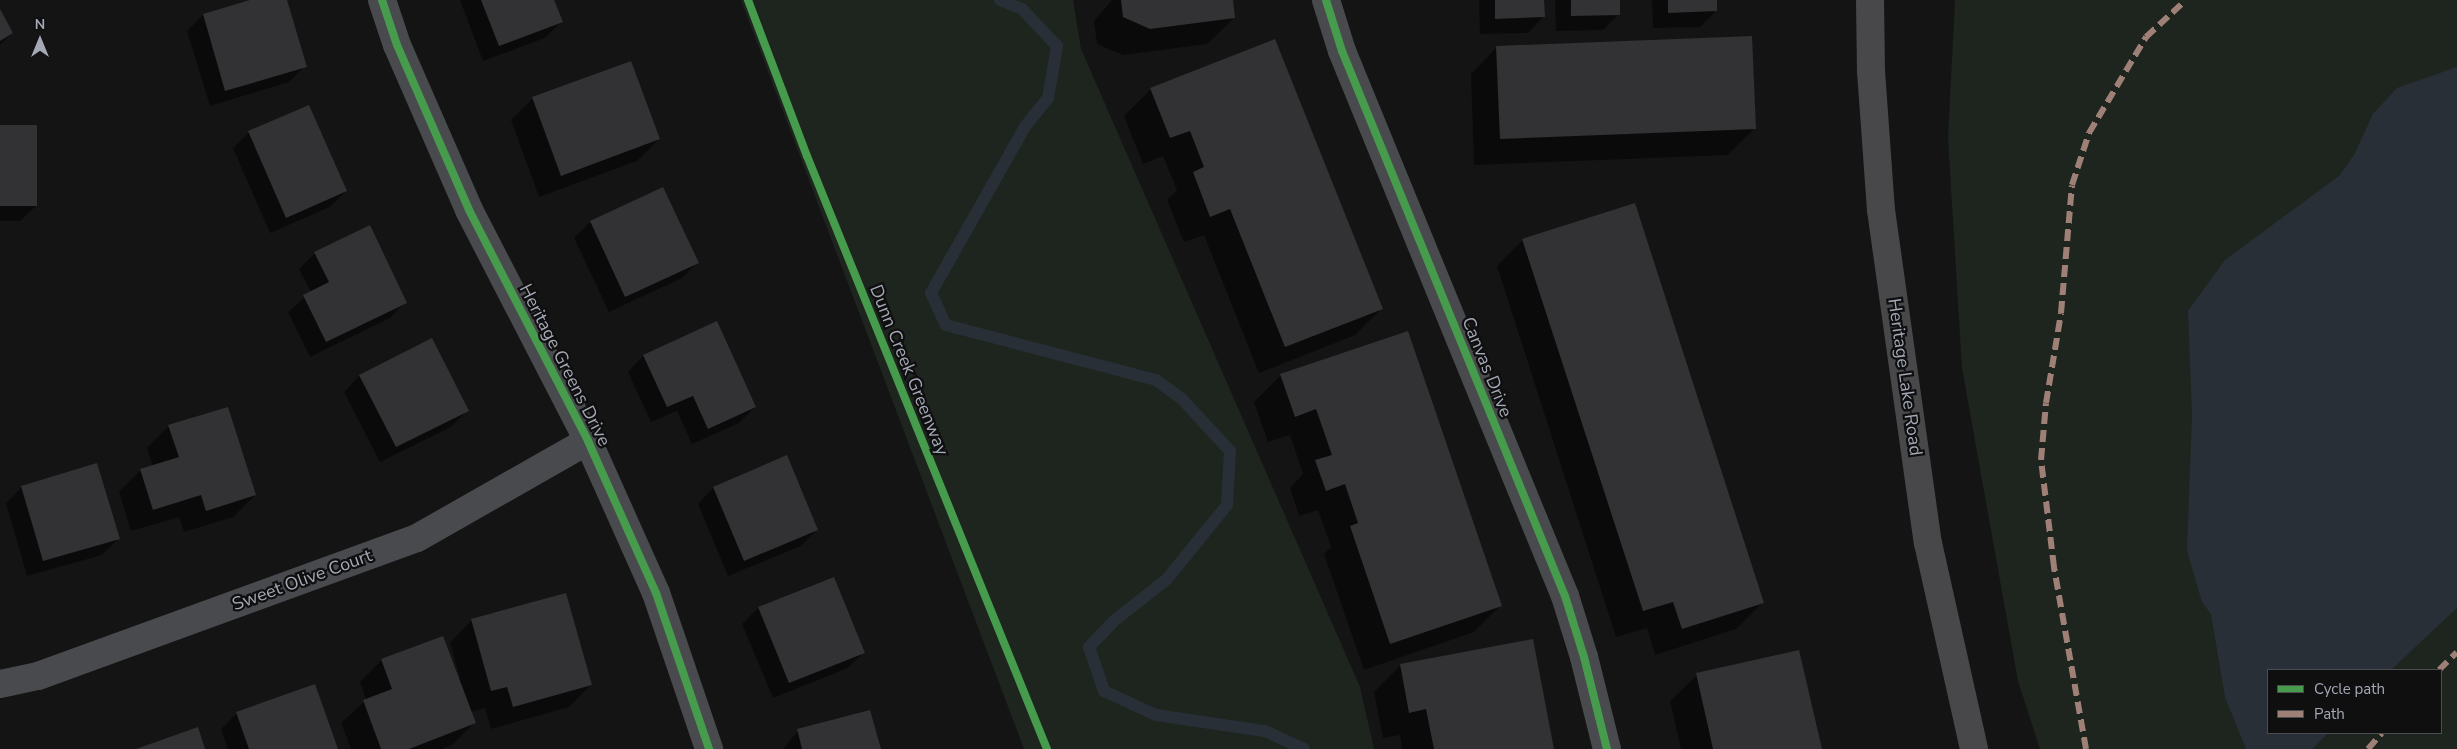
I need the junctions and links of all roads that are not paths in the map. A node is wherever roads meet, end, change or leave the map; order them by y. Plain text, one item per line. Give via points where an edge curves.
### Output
1 (382, 0) edge
2 (1326, 0) edge
3 (1870, 0) edge
4 (588, 441) junction
5 (0, 684) edge
6 (709, 749) edge
7 (1607, 749) edge
8 (1974, 749) edge

1 - 4 street, Heritage Greens Drive via 397,45 469,210
2 - 7 street, Canvas Drive via 1342,51 1565,596
3 - 8 main road, Heritage Lake Road via 1871,71 1883,220 1928,543
4 - 5 street, Sweet Olive Court via 417,538 38,676
4 - 6 street, Heritage Greens Drive via 656,593

